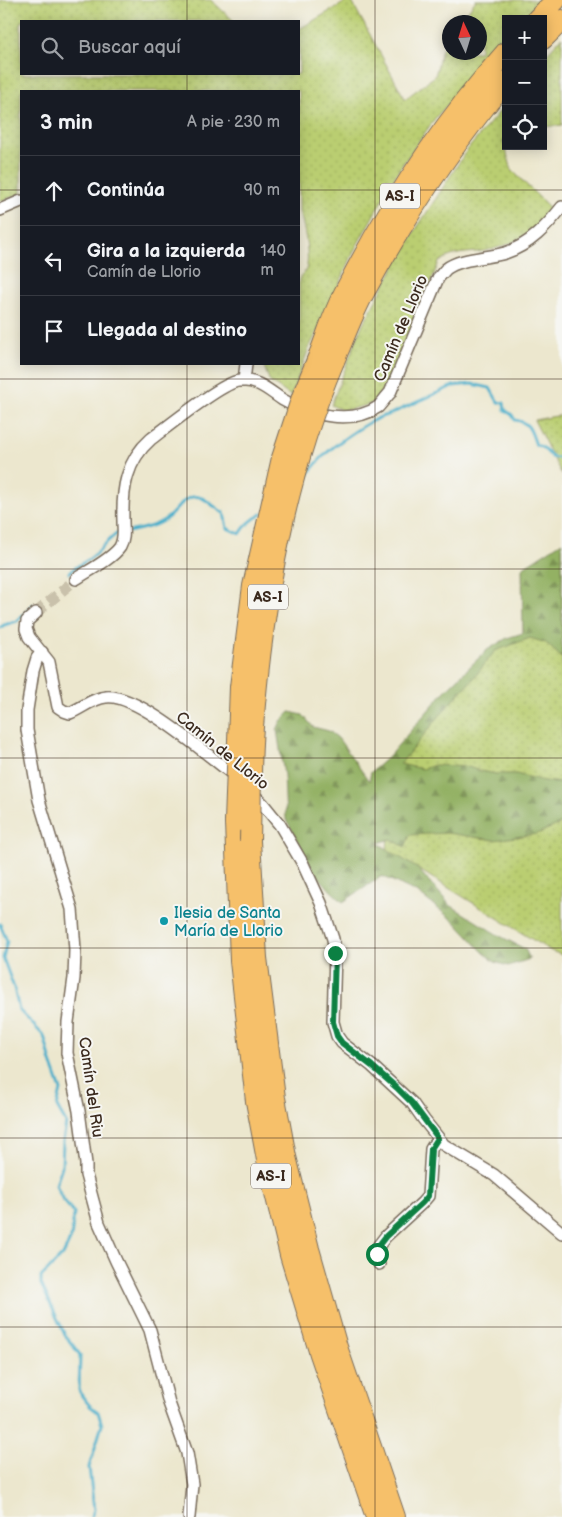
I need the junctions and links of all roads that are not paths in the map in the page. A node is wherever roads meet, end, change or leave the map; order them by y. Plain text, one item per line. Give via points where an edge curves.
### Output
1 (556, 0) edge
2 (541, 15) edge
3 (562, 20) edge
4 (547, 35) edge
5 (502, 57) edge
6 (502, 86) edge
7 (20, 201) edge
8 (562, 207) edge
9 (0, 210) edge
10 (327, 358) junction
11 (246, 365) edge
12 (244, 381) junction
13 (76, 579) tunnel mouth
14 (36, 613) tunnel mouth
15 (42, 652) junction
16 (438, 1138) junction
17 (562, 1233) edge
18 (379, 1264) dead end
19 (189, 1517) edge
20 (376, 1517) edge
21 (395, 1517) edge

1 - 2 highway
3 - 4 highway
5 - 10 highway, AS-I via 427,153 381,227 342,296
6 - 10 highway, AS-I via 444,161 396,236
7 - 9 street
8 - 12 street, Camín de Llorio via 536,236 524,244 507,252 447,268 438,278 390,392 378,406 363,414 328,417 308,412 284,401 265,387
10 - 20 highway, AS-I, bridge via 302,397 282,458 253,586 240,688 235,822 240,961 256,1101 290,1255
10 - 21 highway, AS-I, bridge via 280,532 270,586 253,729 250,840 257,958 286,1157 337,1347
11 - 12 street
12 - 13 street via 221,388 141,448 124,486 123,532 119,549
14 - 15 street, Camín de Llorio via 28,621 26,629
15 - 16 street, Camín de Llorio via 52,669 58,707 70,713 105,697 123,699 136,705 174,728 230,772 263,804 303,864 333,939 333,1022 337,1036 407,1098
15 - 19 street, Camín del Riu via 33,671 27,730 39,800 74,923 74,978 68,1053 86,1175 102,1230 150,1330 169,1403 187,1453 192,1484
16 - 17 street, Camín de Llorio via 444,1145 494,1175
16 - 18 street via 431,1149 428,1196 379,1245

